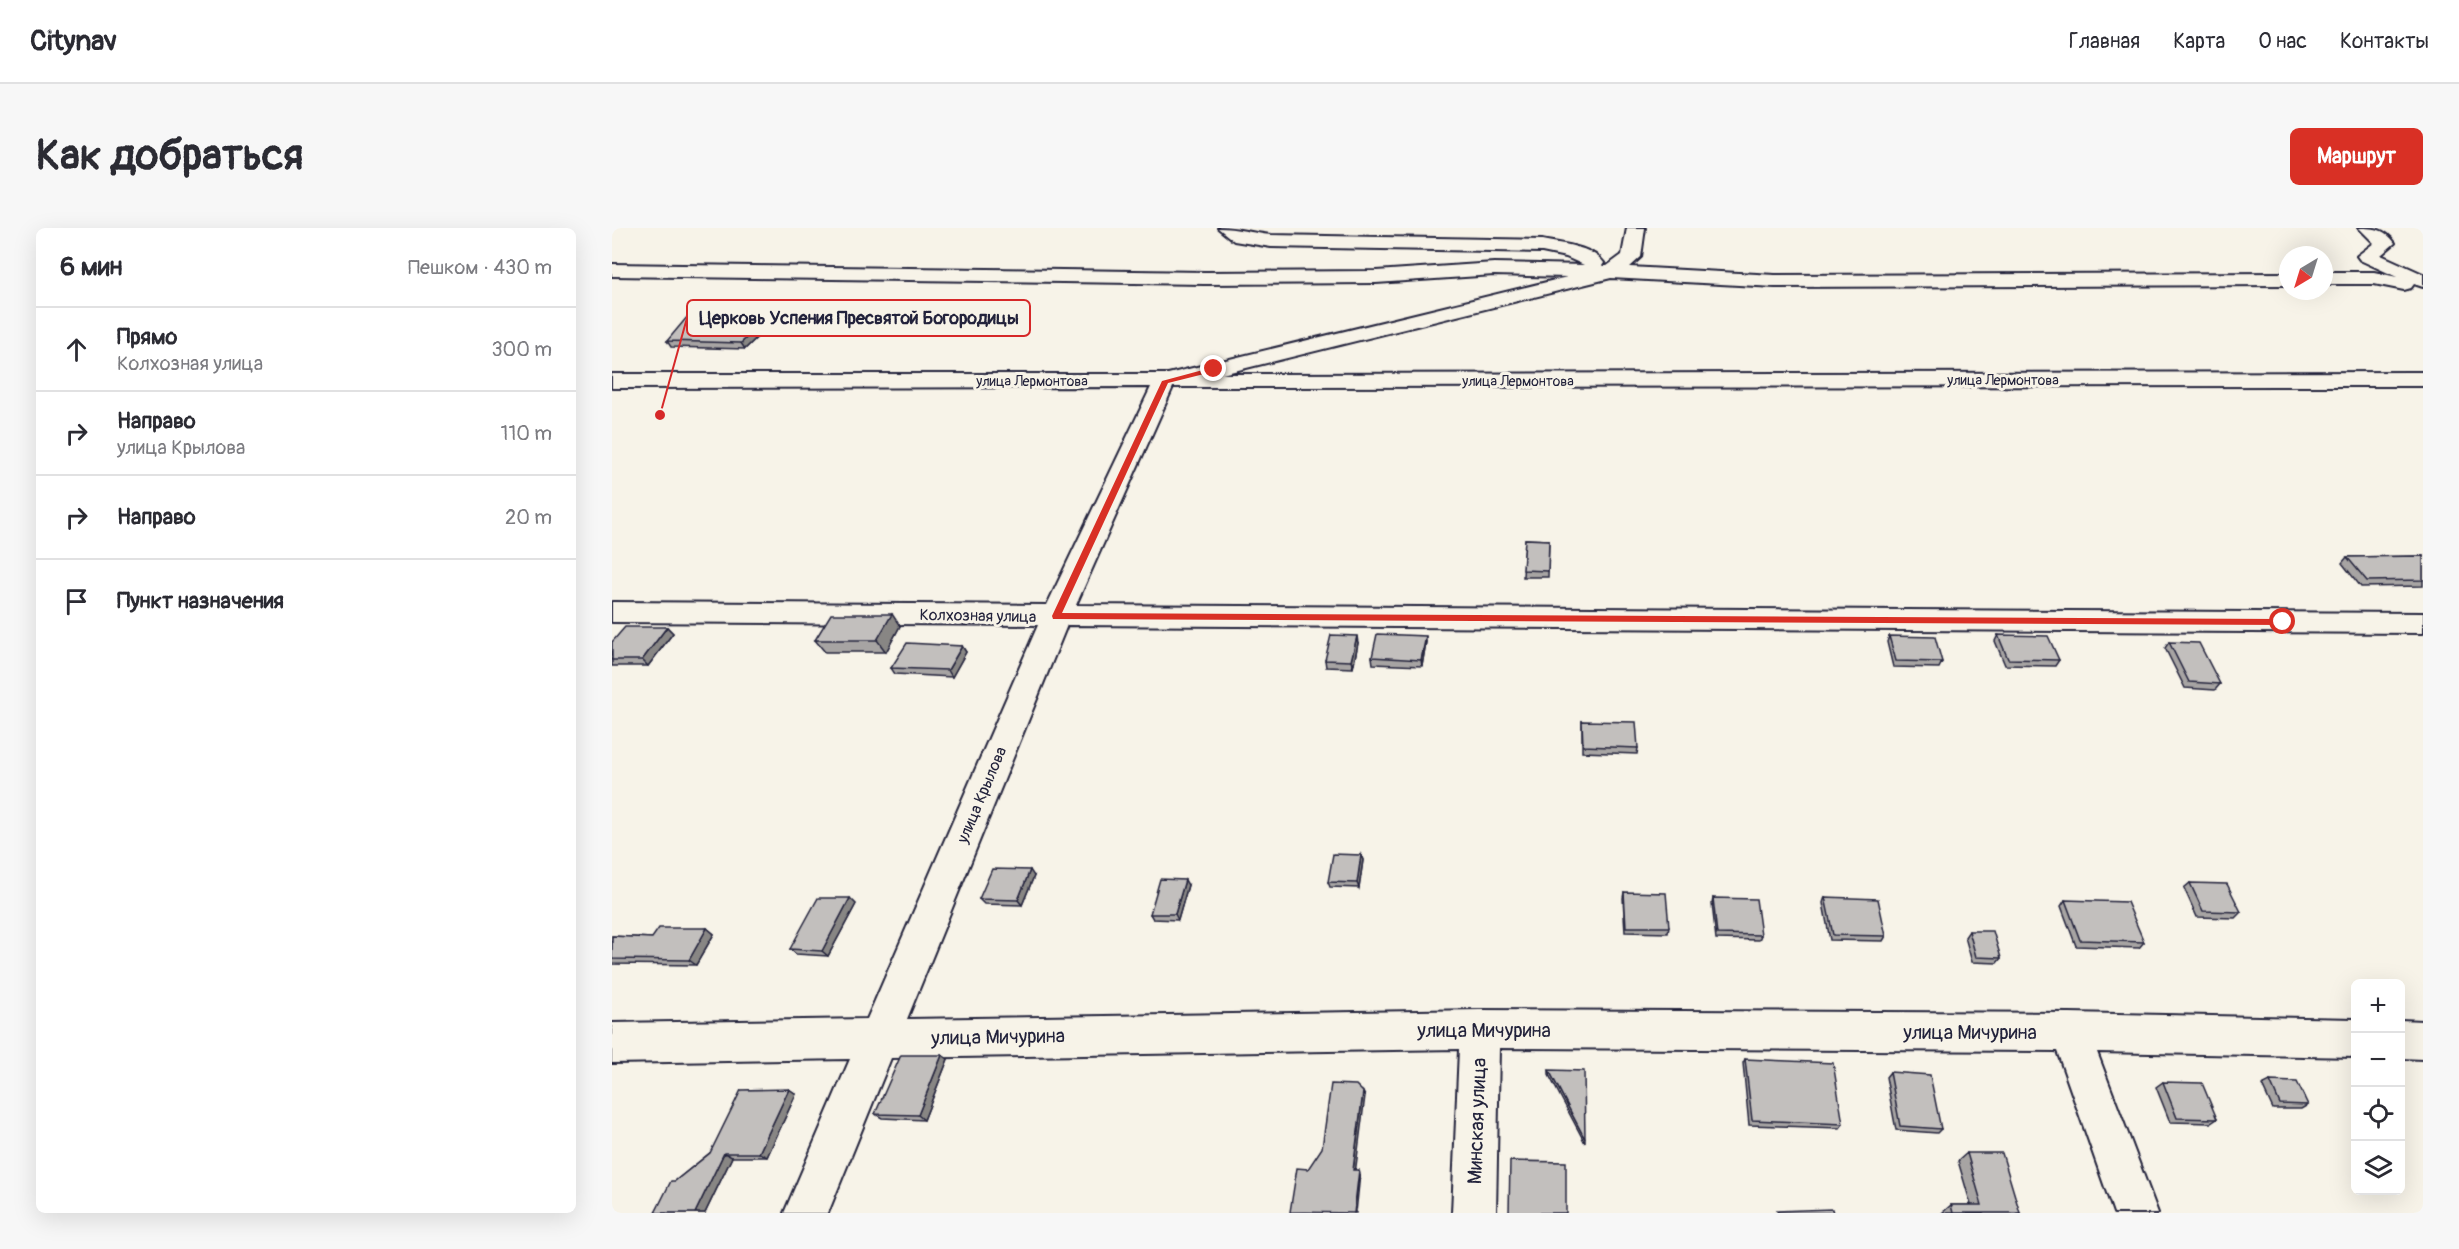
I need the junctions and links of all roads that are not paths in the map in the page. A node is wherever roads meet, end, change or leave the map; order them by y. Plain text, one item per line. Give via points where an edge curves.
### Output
1 (1227, 228) edge
2 (1636, 228) edge
3 (2368, 228) edge
4 (612, 270) edge
5 (1611, 272) junction
6 (2333, 278) edge
7 (2279, 279) edge
8 (2423, 281) edge
9 (2423, 287) edge
10 (2423, 379) edge
11 (612, 381) edge
12 (1165, 381) junction
13 (612, 612) edge
14 (1056, 616) junction
15 (2423, 623) edge
16 (1480, 1029) junction
17 (2070, 1032) junction
18 (2351, 1038) edge
19 (880, 1039) junction
20 (2405, 1039) edge
21 (2423, 1040) edge
22 (612, 1043) edge
23 (806, 1213) edge
24 (1474, 1213) edge
25 (2136, 1213) edge

1 - 5 street via 1241,237 1271,241 1542,246 1572,252
2 - 5 street via 1631,257
3 - 8 street via 2386,243 2367,256
4 - 5 street via 1205,278 1376,277 1494,269
5 - 7 street via 1775,281
5 - 12 street
6 - 9 street via 2374,278
10 - 12 street, улица Лермонтова
11 - 12 street, улица Лермонтова
12 - 14 street, улица Крылова
13 - 14 street, Колхозная улица
14 - 15 street, Колхозная улица
14 - 19 street, улица Крылова
16 - 17 street, улица Мичурина
16 - 19 street, улица Мичурина
16 - 24 street, Минская улица
17 - 18 street, улица Мичурина
17 - 25 street
19 - 22 street, улица Мичурина
19 - 23 street, улица Крылова
20 - 21 street

